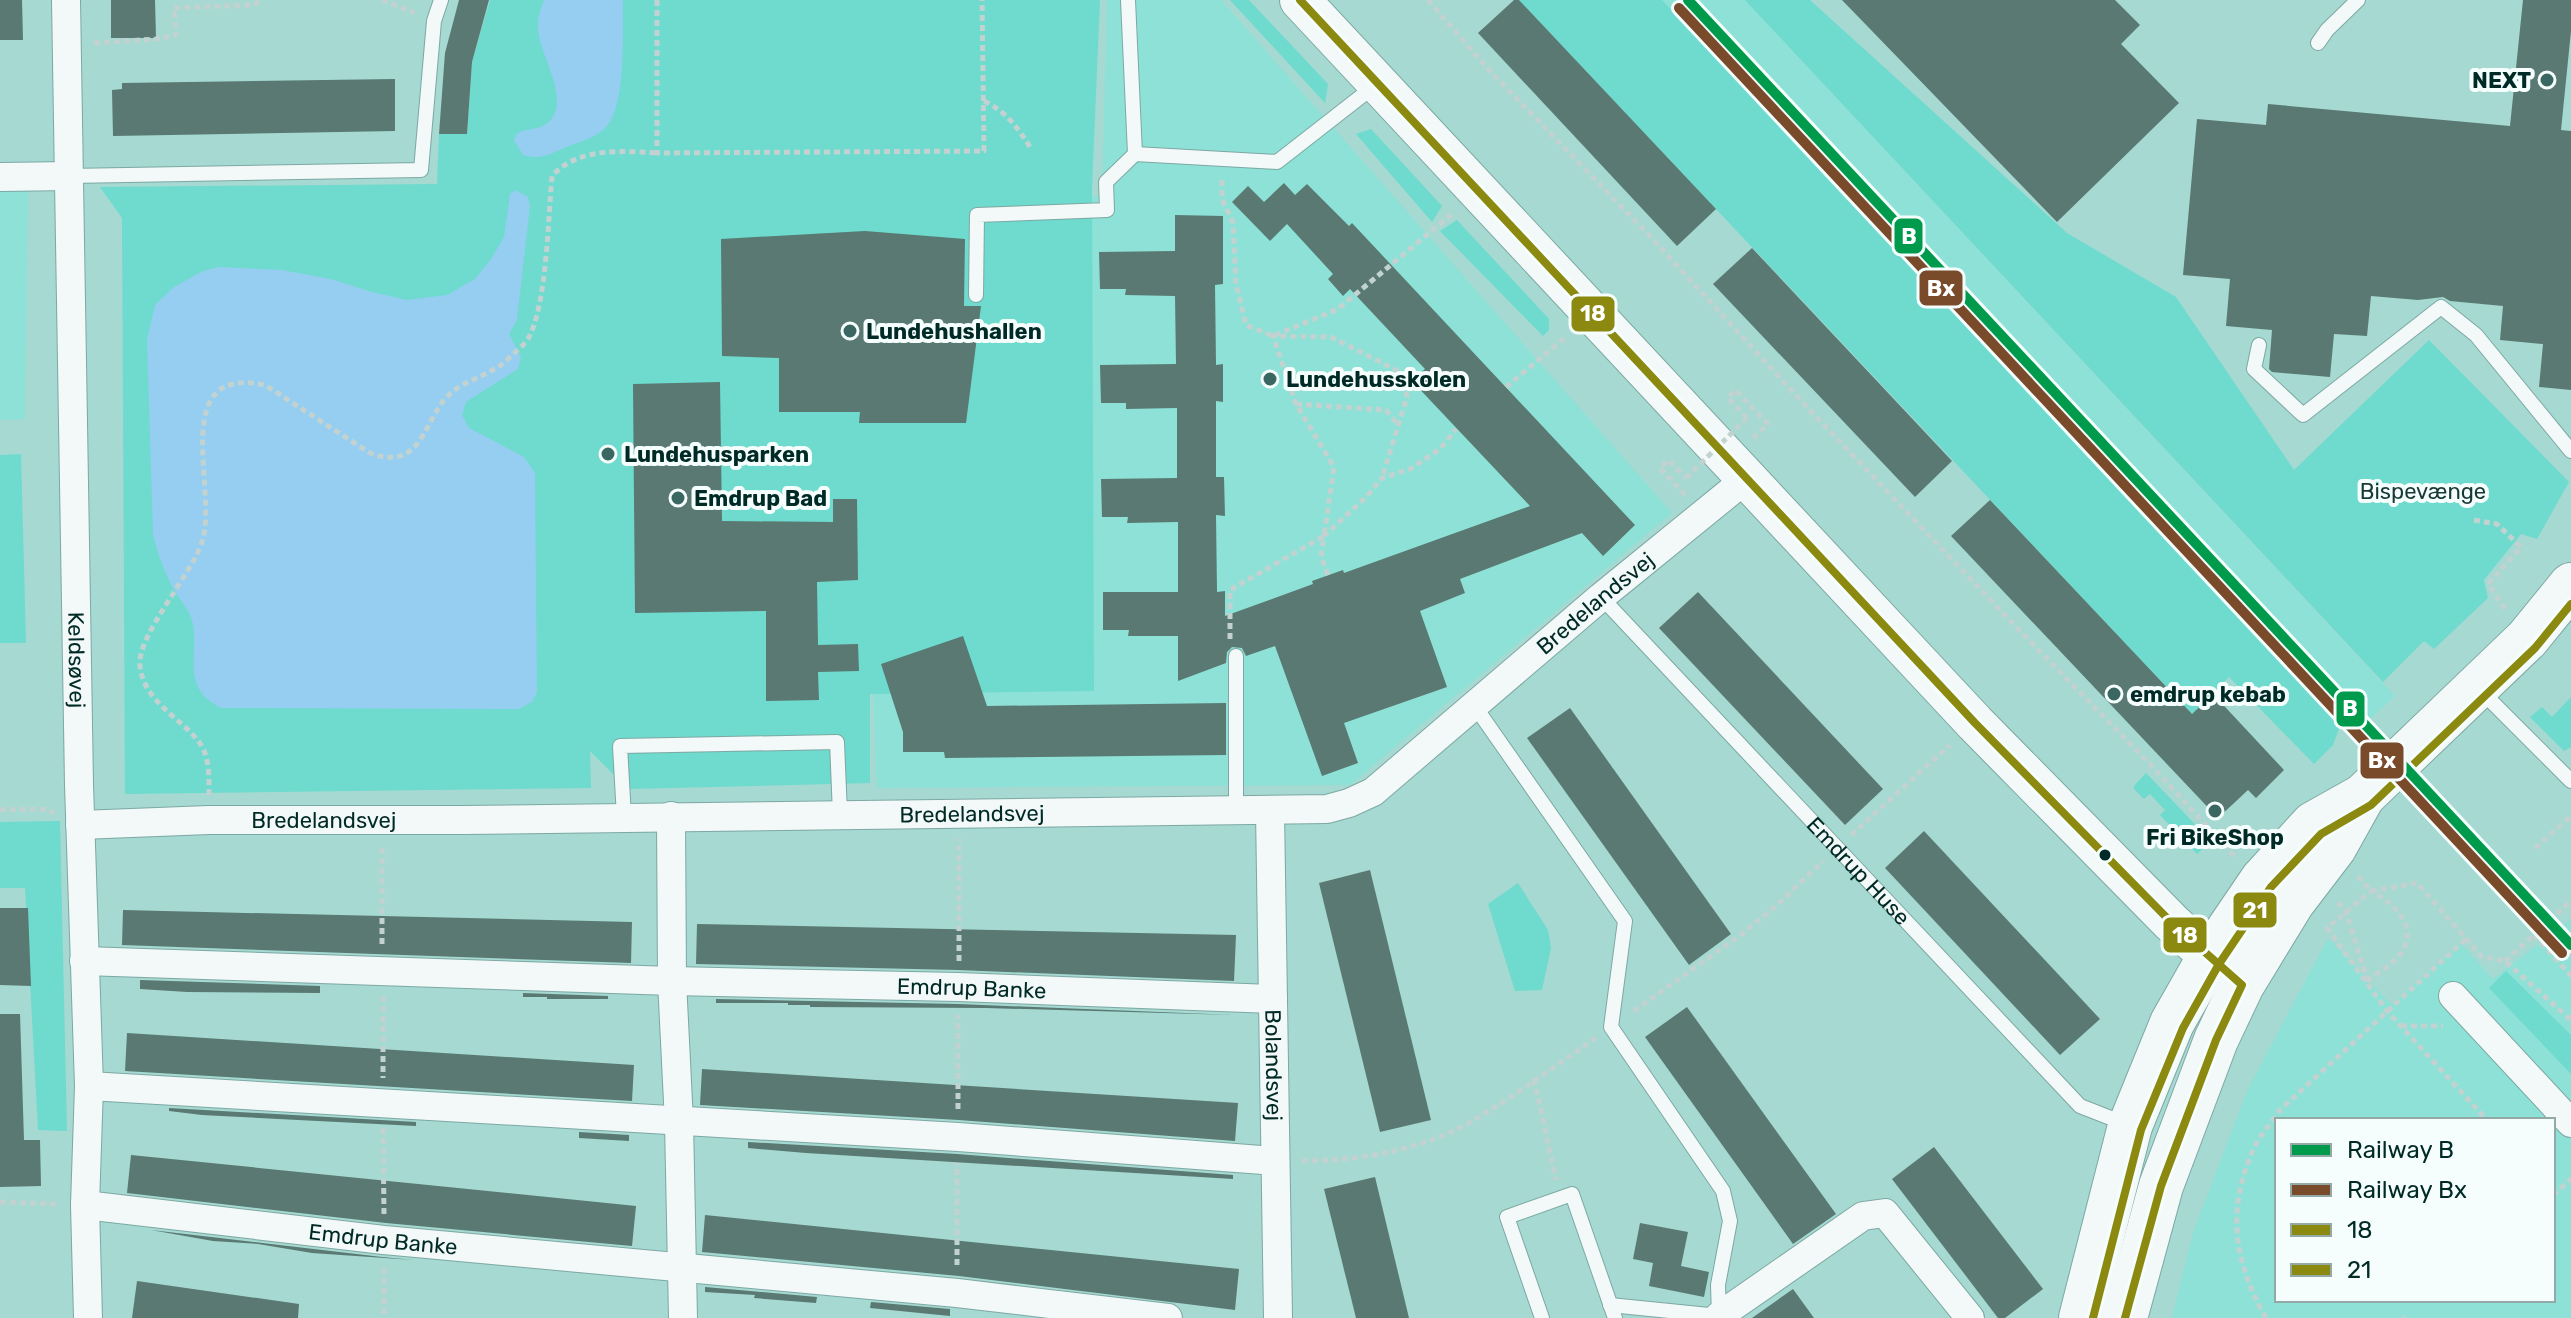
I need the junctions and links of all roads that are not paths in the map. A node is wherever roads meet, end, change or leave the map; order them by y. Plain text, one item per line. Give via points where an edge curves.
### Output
1 (66, 0) edge
2 (441, 0) edge
3 (1128, 0) edge
4 (1300, 0) edge
5 (2358, 0) edge
6 (2318, 43) dead end
7 (1378, 84) junction
8 (1135, 154) junction
9 (69, 176) junction
10 (0, 177) edge
11 (976, 295) dead end
12 (2259, 345) dead end
13 (2571, 451) edge
14 (1746, 479) junction
15 (2571, 585) edge
16 (1601, 597) junction
17 (1236, 656) road end
18 (2465, 700) junction
19 (1474, 705) junction
20 (2571, 781) edge
21 (2363, 796) junction
22 (1270, 811) junction
23 (1236, 812) junction
24 (840, 814) junction
25 (671, 816) junction
26 (624, 817) junction
27 (80, 825) junction
28 (2209, 958) junction
29 (84, 961) junction
30 (672, 981) junction
31 (2242, 985) junction
32 (2453, 996) dead end
33 (1273, 999) junction
34 (89, 1086) junction
35 (679, 1122) junction
36 (2571, 1123) edge
37 (2130, 1126) junction
38 (1275, 1161) junction
39 (85, 1205) junction
40 (683, 1267) junction
41 (1612, 1311) edge
42 (1720, 1317) edge
43 (88, 1318) edge
44 (683, 1318) edge
45 (1168, 1318) edge
46 (1278, 1318) edge
47 (1542, 1318) edge
48 (1970, 1318) edge
49 (2081, 1318) edge
50 (2125, 1318) edge

1 - 9 street, Keldsøvej
2 - 9 lane via 434,21 421,170
3 - 8 lane
4 - 7 street
5 - 6 lane
7 - 8 lane via 1277,162
7 - 14 street
8 - 11 lane via 1106,182 1107,210 977,215
9 - 10 street
9 - 27 street, Keldsøvej
12 - 13 lane via 2254,369 2303,415 2441,307 2476,335
14 - 16 street, Bredelandsvej
14 - 28 street via 1975,723
15 - 18 main road via 2527,639
16 - 19 street, Bredelandsvej
16 - 37 lane, Emdrup Huse via 2080,1106
17 - 23 lane
18 - 20 lane
18 - 21 main road
19 - 22 street, Bredelandsvej via 1373,792 1327,809
19 - 42 lane via 1625,921 1611,1027 1723,1191 1730,1221 1718,1285
21 - 28 main road via 2313,824 2262,880
21 - 31 main road
22 - 23 street, Bredelandsvej
22 - 33 street, Bolandsvej
23 - 24 street, Bredelandsvej
24 - 25 street, Bredelandsvej
24 - 26 lane via 837,742 620,746
25 - 26 street, Bredelandsvej
25 - 30 street
26 - 27 street, Bredelandsvej
27 - 29 street, Keldsøvej
28 - 31 street
28 - 37 main road via 2172,1023
29 - 30 street, Emdrup Banke
29 - 34 street, Keldsøvej
30 - 33 street, Emdrup Banke
30 - 35 street
31 - 50 main road via 2161,1186
32 - 36 street
33 - 38 street, Bolandsvej
34 - 35 street
34 - 39 street, Keldsøvej
35 - 38 street
35 - 40 street
37 - 49 main road
38 - 46 street, Bolandsvej
39 - 40 street, Emdrup Banke
39 - 43 street, Keldsøvej
40 - 44 street
40 - 45 street, Emdrup Banke
41 - 42 lane
41 - 47 lane via 1572,1194 1507,1217
42 - 48 street via 1863,1216 1885,1213

